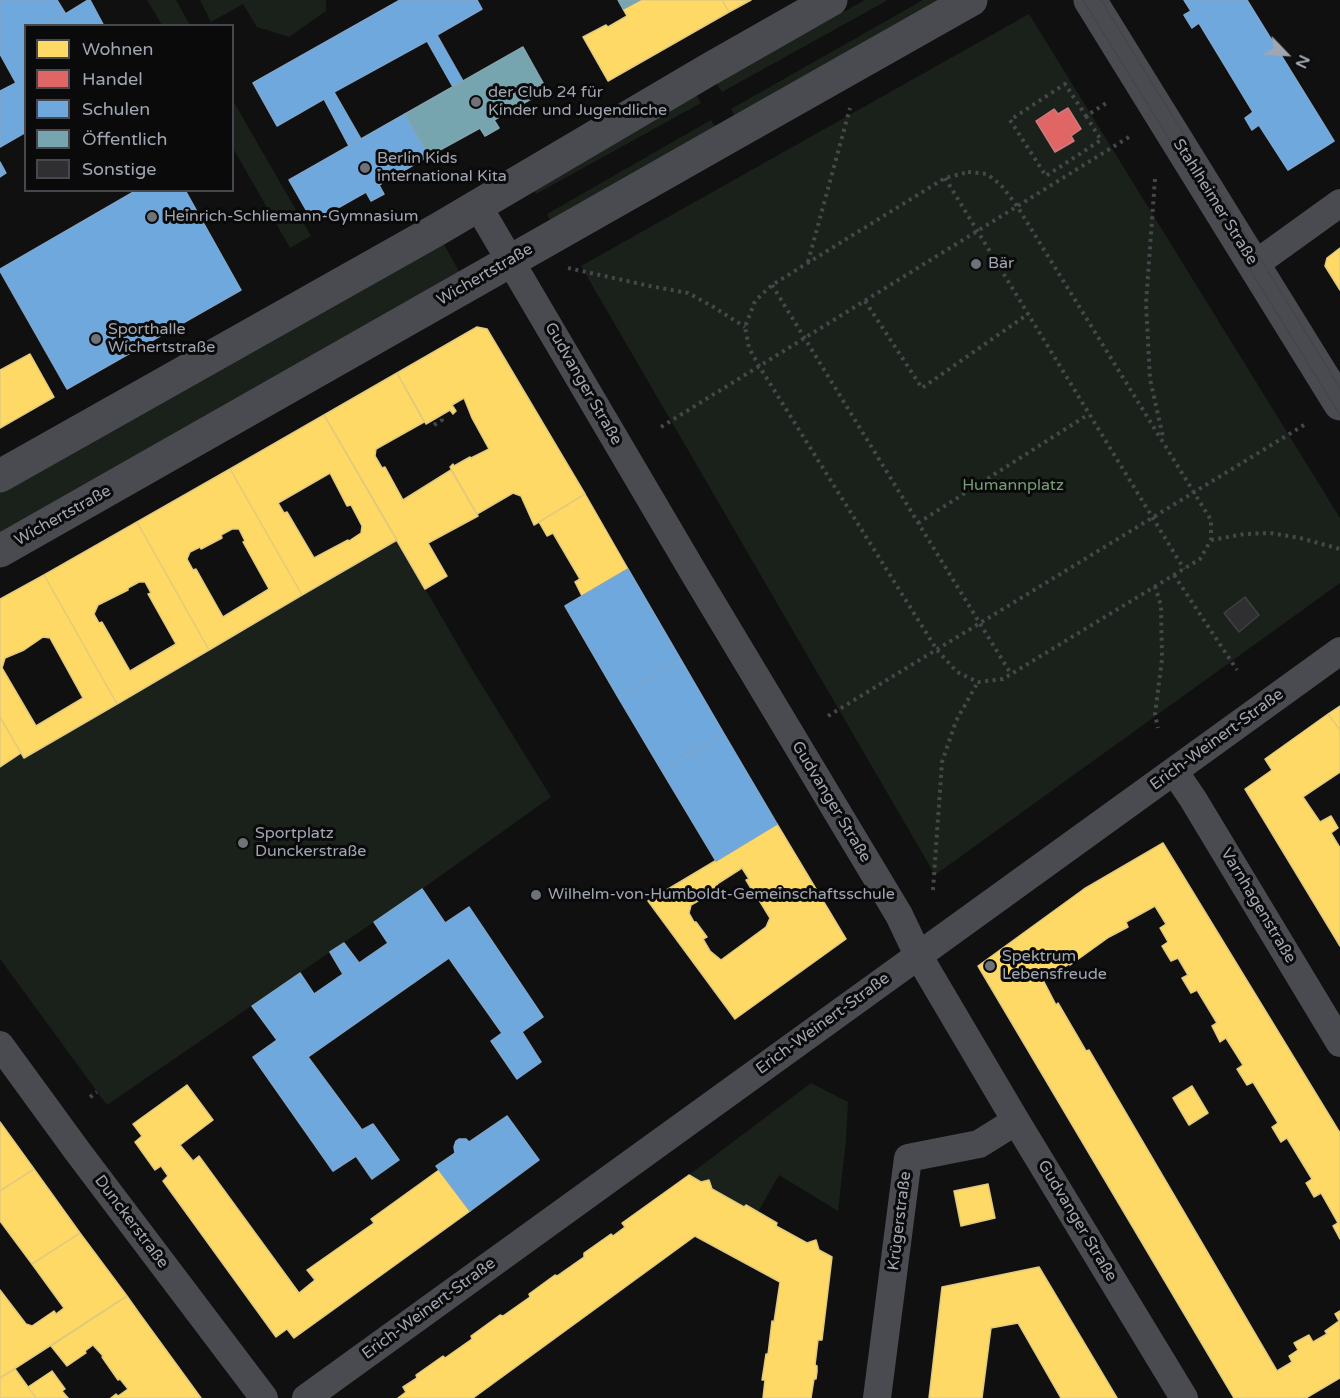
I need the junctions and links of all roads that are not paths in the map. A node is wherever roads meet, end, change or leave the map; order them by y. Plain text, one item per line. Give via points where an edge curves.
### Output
1 (831, 0) edge
2 (971, 0) edge
3 (1090, 0) edge
4 (1340, 204) edge
5 (478, 206) junction
6 (511, 260) junction
7 (1254, 265) junction
8 (1340, 404) edge
9 (0, 476) edge
10 (0, 551) edge
11 (1340, 651) edge
12 (1174, 771) junction
13 (918, 955) junction
14 (1340, 1043) edge
15 (0, 1045) edge
16 (1016, 1121) junction
17 (264, 1398) edge
18 (306, 1398) edge
19 (877, 1398) edge
20 (1184, 1398) edge

1 - 5 street
2 - 6 street, Wichertstraße
3 - 7 street, Stahlheimer Straße
4 - 7 street
5 - 6 street, Gudvanger Straße
5 - 9 street
6 - 10 street, Wichertstraße
6 - 13 street, Gudvanger Straße via 899,915
7 - 8 street, Stahlheimer Straße
11 - 12 street, Erich-Weinert-Straße
12 - 13 street, Erich-Weinert-Straße
12 - 14 street, Varnhagenstraße
13 - 16 street, Gudvanger Straße
13 - 18 street, Erich-Weinert-Straße
15 - 17 street, Dunckerstraße
16 - 19 street, Krügerstraße via 979,1144 908,1158
16 - 20 street, Gudvanger Straße

